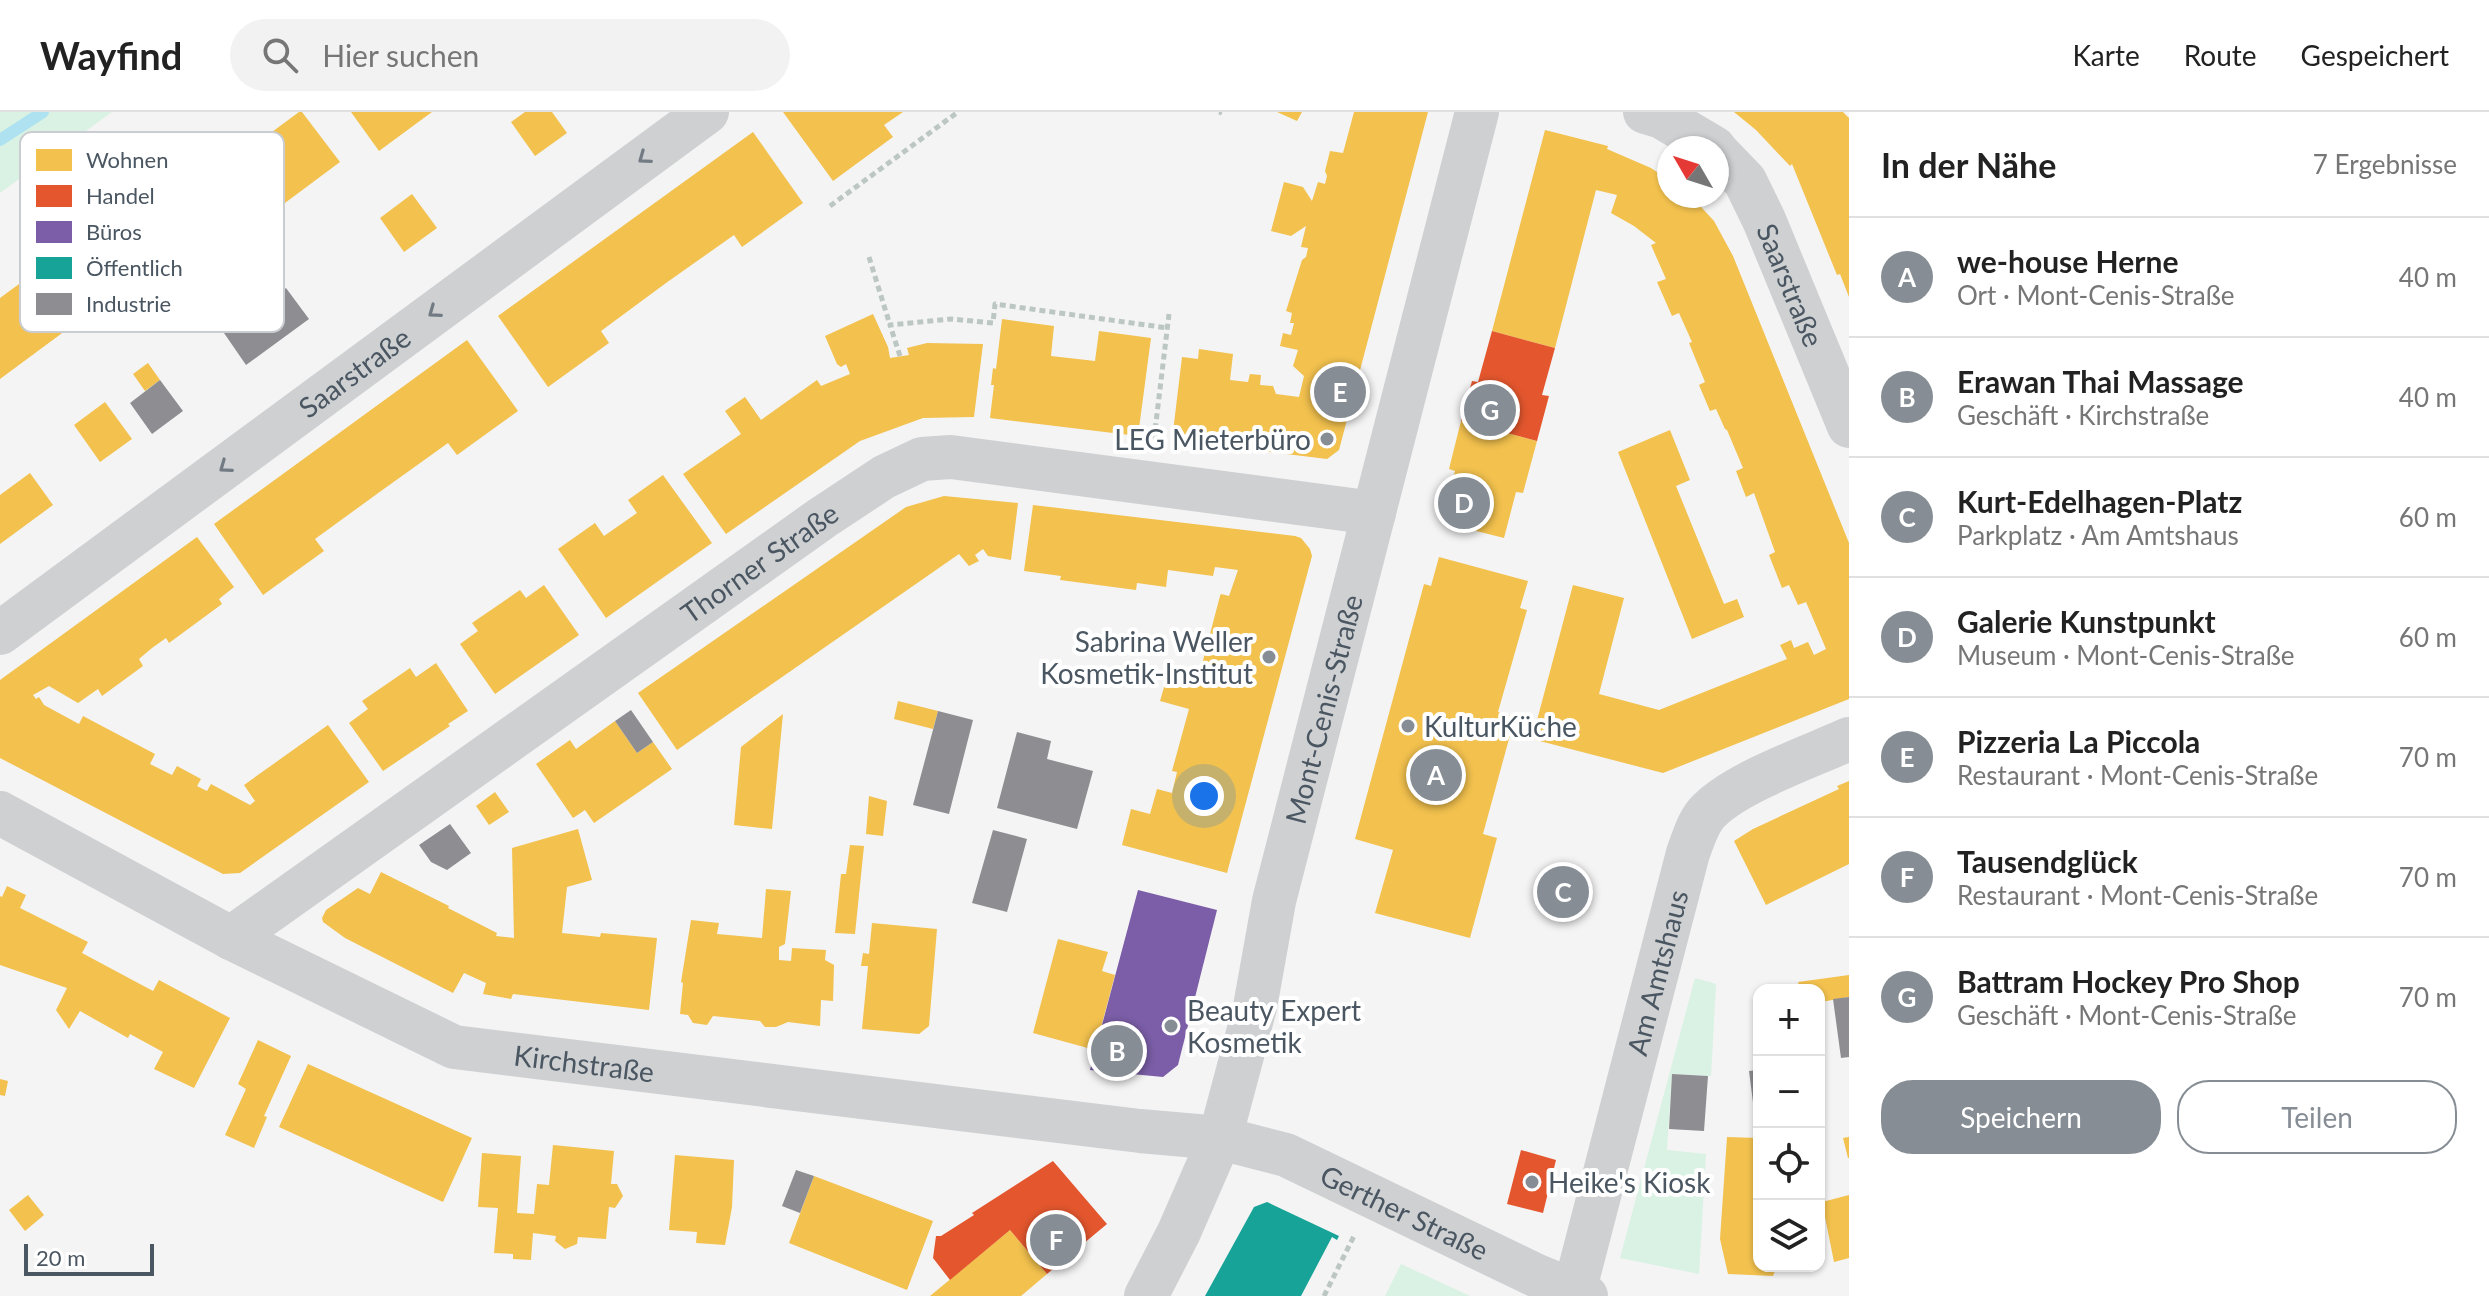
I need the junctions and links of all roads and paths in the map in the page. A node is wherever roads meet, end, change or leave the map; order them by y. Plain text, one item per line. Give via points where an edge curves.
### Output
1 (707, 112) edge
2 (958, 112) edge
3 (1477, 112) edge
4 (1645, 112) edge
5 (1693, 136) edge
6 (1729, 164) edge
7 (830, 206) dead end
8 (869, 257) dead end
9 (1169, 314) dead end
10 (890, 325) junction
11 (1168, 328) junction
12 (900, 356) dead end
13 (1849, 426) edge
14 (1149, 484) junction
15 (1374, 513) junction
16 (0, 633) edge
17 (1849, 739) edge
18 (0, 813) edge
19 (231, 938) junction
20 (1220, 1138) junction
21 (1351, 1243) dead end
22 (1580, 1294) edge
23 (1146, 1296) edge
24 (1324, 1296) edge

1 -> 16 street, Saarstraße
2 - 7 path
3 - 15 street, Mont-Cenis-Straße
4 - 5 street, Saarstraße
6 - 13 street, Saarstraße via 1745,181 1764,220
8 - 10 path
9 - 11 path
10 - 11 path via 951,319 993,323 995,304
10 - 12 path
11 - 14 path
14 - 15 street, Thorner Straße
14 - 19 street, Thorner Straße via 951,457 922,459 884,477
15 - 20 street, Mont-Cenis-Straße via 1274,901 1255,1007
17 - 22 street, Am Amtshaus via 1741,788 1697,827
18 - 19 street, Kirchstraße
19 - 20 street, Kirchstraße via 454,1047
20 - 22 street, Gerther Straße via 1286,1155
20 - 23 street, Mont-Cenis-Straße
21 - 24 path

